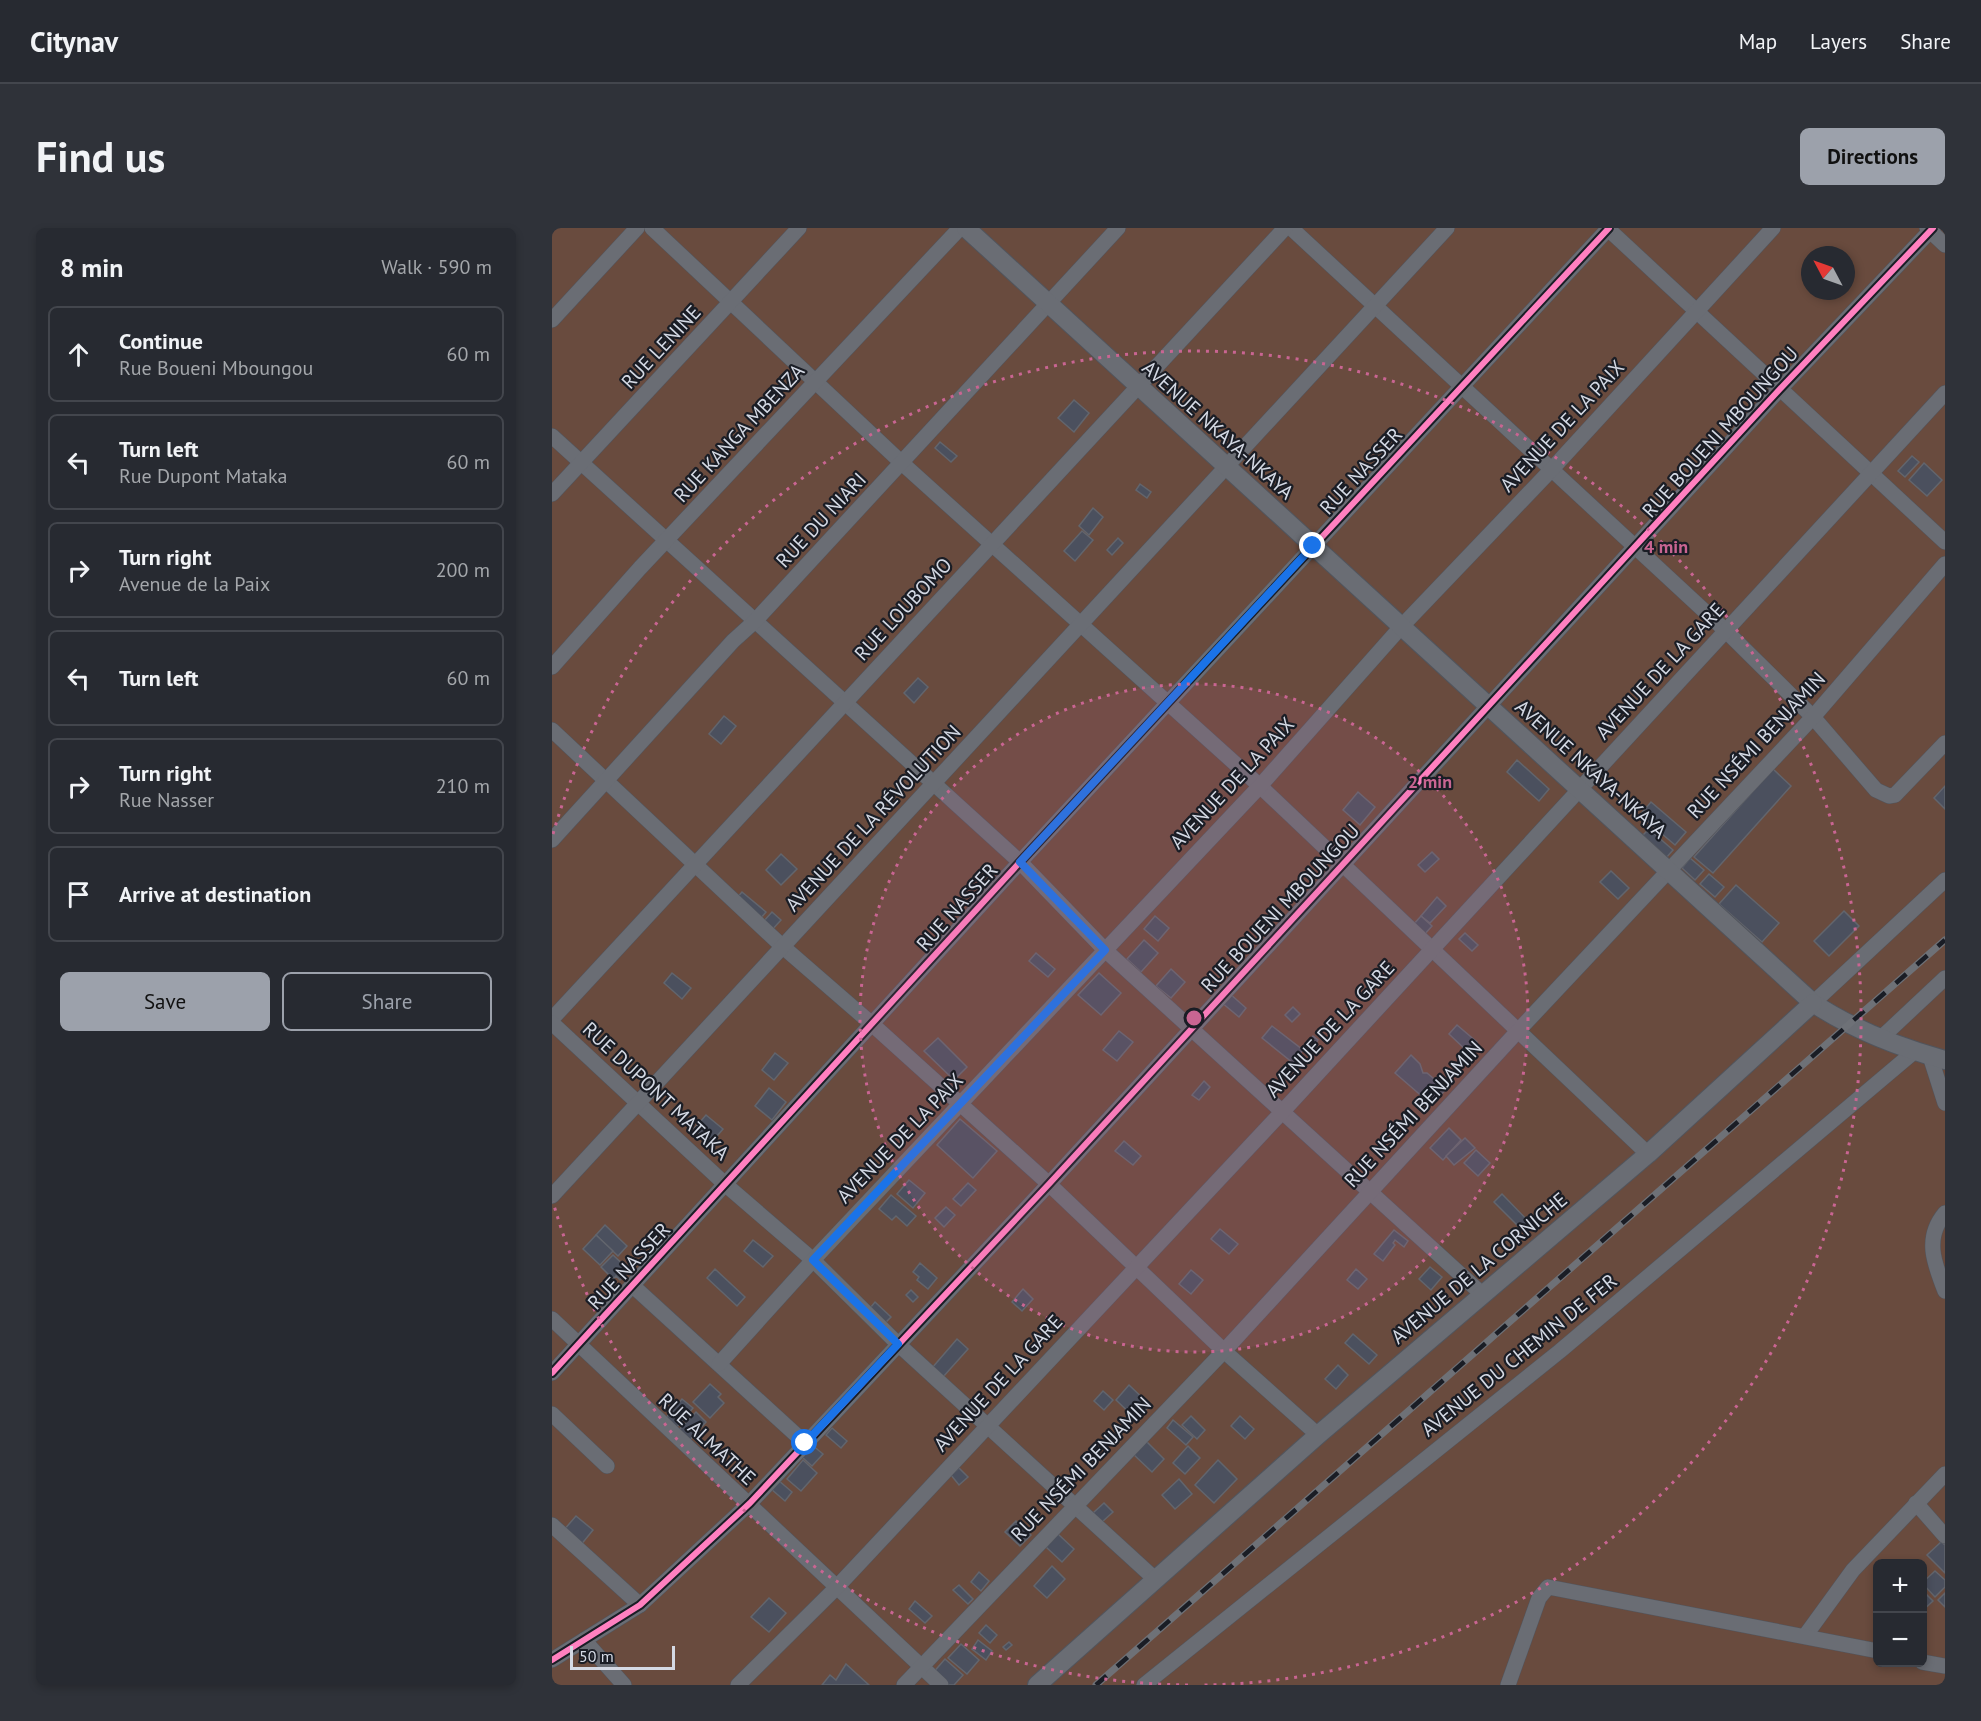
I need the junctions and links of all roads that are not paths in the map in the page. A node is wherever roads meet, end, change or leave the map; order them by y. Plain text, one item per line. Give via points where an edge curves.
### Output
1 (637, 228) edge
2 (652, 228) edge
3 (799, 228) edge
4 (960, 228) edge
5 (966, 228) edge
6 (1118, 228) edge
7 (1285, 228) edge
8 (1291, 228) edge
9 (1447, 228) edge
10 (1608, 228) edge
11 (1773, 228) edge
12 (1930, 229) edge
13 (1945, 245) edge
14 (730, 303) junction
15 (1048, 304) junction
16 (1376, 306) junction
17 (1697, 311) junction
18 (552, 320) edge
19 (816, 381) junction
20 (1137, 386) junction
21 (1463, 387) junction
22 (1779, 390) junction
23 (1945, 393) edge
24 (552, 436) edge
25 (581, 462) junction
26 (903, 464) junction
27 (1226, 468) junction
28 (1552, 469) junction
29 (1872, 473) junction
30 (552, 494) edge
31 (666, 542) junction
32 (1945, 542) edge
33 (992, 544) junction
34 (1313, 546) junction
35 (1637, 548) junction
36 (1945, 564) edge
37 (754, 622) junction
38 (1080, 625) junction
39 (1401, 627) junction
40 (1726, 631) junction
41 (552, 668) edge
42 (1169, 702) junction
43 (844, 704) junction
44 (1490, 708) junction
45 (1813, 717) junction
46 (552, 730) edge
47 (1945, 743) edge
48 (607, 780) junction
49 (933, 785) junction
50 (1260, 786) junction
51 (1578, 788) junction
52 (552, 840) edge
53 (1020, 862) junction
54 (695, 865) junction
55 (1342, 866) junction
56 (1668, 870) junction
57 (1945, 880) edge
58 (782, 946) junction
59 (1105, 950) junction
60 (1431, 950) junction
61 (1945, 978) edge
62 (1813, 1003) junction
63 (552, 1021) edge
64 (873, 1024) junction
65 (1192, 1028) junction
66 (1517, 1032) junction
67 (1880, 1039) junction
68 (1930, 1056) edge
69 (638, 1103) junction
70 (1945, 1103) edge
71 (962, 1105) junction
72 (1283, 1111) junction
73 (1648, 1154) junction
74 (1049, 1184) junction
75 (726, 1185) junction
76 (1370, 1190) junction
77 (552, 1196) edge
78 (1945, 1213) edge
79 (1933, 1231) junction
80 (1945, 1247) edge
81 (813, 1260) junction
82 (1136, 1268) junction
83 (633, 1286) junction
84 (1945, 1291) edge
85 (1482, 1294) junction
86 (552, 1319) edge
87 (579, 1344) junction
88 (898, 1344) junction
89 (1224, 1351) junction
90 (719, 1364) junction
91 (552, 1373) edge
92 (552, 1414) edge
93 (988, 1424) junction
94 (1318, 1435) junction
95 (805, 1443) junction
96 (607, 1466) dead end
97 (1945, 1474) edge
98 (750, 1503) junction
99 (1916, 1503) junction
100 (1074, 1505) junction
101 (552, 1525) edge
102 (1945, 1536) edge
103 (1155, 1579) junction
104 (836, 1588) junction
105 (640, 1605) junction
106 (1805, 1636) junction
107 (584, 1640) junction
108 (1873, 1650) edge
109 (552, 1660) edge
110 (1927, 1663) edge
111 (1945, 1666) edge
112 (922, 1667) junction
113 (624, 1685) edge
114 (738, 1685) edge
115 (904, 1685) edge
116 (941, 1685) edge
117 (1037, 1685) edge
118 (1144, 1685) edge
119 (1509, 1685) edge

1 - 18 street
2 - 14 street
3 - 14 street, RUE LENINE
4 - 19 street, RUE KANGA MBENZA
5 - 15 street, AVENUE NKAYA-NKAYA
6 - 15 street, RUE DU NIARI
7 - 20 street, RUE LOUBOMO
8 - 16 street
9 - 16 street, AVENUE DE LA RÉVOLUTION
10 - 17 street
10 - 21 street, RUE NASSER
11 - 17 street, AVENUE DE LA PAIX
12 - 13 street
12 - 22 street, RUE BOUENI MBOUNGOU
14 - 19 street
14 - 25 street, RUE LENINE
15 - 20 street, AVENUE NKAYA-NKAYA
15 - 26 street, RUE DU NIARI
16 - 21 street
16 - 27 street, AVENUE DE LA RÉVOLUTION
17 - 22 street
17 - 28 street, AVENUE DE LA PAIX
19 - 26 street
19 - 31 street, RUE KANGA MBENZA
20 - 27 street, AVENUE NKAYA-NKAYA
20 - 33 street, RUE LOUBOMO
21 - 28 street
21 - 34 street, RUE NASSER
22 - 29 street
22 - 35 street, RUE BOUENI MBOUNGOU
23 - 29 street, AVENUE DE LA GARE
24 - 25 street
25 - 30 street, RUE LENINE
25 - 31 street
26 - 33 street
26 - 37 street, RUE DU NIARI
27 - 34 street, AVENUE NKAYA-NKAYA
27 - 38 street, AVENUE DE LA RÉVOLUTION
28 - 35 street
28 - 39 street, AVENUE DE LA PAIX
29 - 32 street
29 - 40 street, AVENUE DE LA GARE
31 - 37 street
31 - 41 street, RUE KANGA MBENZA
33 - 38 street
33 - 43 street, RUE LOUBOMO
34 - 39 street, AVENUE NKAYA-NKAYA
34 - 42 street, RUE NASSER
35 - 40 street
35 - 44 street, RUE BOUENI MBOUNGOU
36 - 45 street, RUE NSÉMI BENJAMIN
37 - 43 street
37 - 48 street, RUE DU NIARI via 733,640
38 - 42 street
38 - 49 street, AVENUE DE LA RÉVOLUTION
39 - 44 street, AVENUE NKAYA-NKAYA
39 - 50 street, AVENUE DE LA PAIX
40 - 45 street
40 - 51 street, AVENUE DE LA GARE
42 - 50 street
42 - 53 street, RUE NASSER
43 - 49 street
43 - 54 street, RUE LOUBOMO
44 - 51 street, AVENUE NKAYA-NKAYA
44 - 55 street, RUE BOUENI MBOUNGOU
45 - 47 street via 1876,790 1889,796 1902,789
45 - 56 street, RUE NSÉMI BENJAMIN
46 - 48 street
48 - 52 street, RUE DU NIARI
48 - 54 street
49 - 53 street
49 - 58 street, AVENUE DE LA RÉVOLUTION
50 - 55 street
50 - 59 street, AVENUE DE LA PAIX
51 - 56 street, AVENUE NKAYA-NKAYA
51 - 60 street, AVENUE DE LA GARE
53 - 59 street
53 - 64 street, RUE NASSER
54 - 58 street
54 - 63 street, RUE LOUBOMO
55 - 60 street
55 - 65 street, RUE BOUENI MBOUNGOU
56 - 62 street, AVENUE NKAYA-NKAYA
56 - 66 street, RUE NSÉMI BENJAMIN
57 - 62 street, AVENUE DE LA CORNICHE
58 - 64 street
58 - 69 street, AVENUE DE LA RÉVOLUTION
59 - 65 street
59 - 71 street, AVENUE DE LA PAIX
60 - 66 street
60 - 72 street, AVENUE DE LA GARE
61 - 67 street
62 - 67 street, AVENUE NKAYA-NKAYA
62 - 73 street, AVENUE DE LA CORNICHE
63 - 69 street, RUE DUPONT MATAKA
64 - 71 street
64 - 75 street, RUE NASSER
65 - 72 street
65 - 74 street, RUE BOUENI MBOUNGOU
66 - 73 street
66 - 76 street, RUE NSÉMI BENJAMIN
67 - 68 street, AVENUE NKAYA-NKAYA
68 - 70 street
68 - 118 street, AVENUE DU CHEMIN DE FER
69 - 75 street, RUE DUPONT MATAKA
69 - 77 street, AVENUE DE LA RÉVOLUTION
71 - 74 street
71 - 81 street, AVENUE DE LA PAIX
72 - 76 street
72 - 82 street, AVENUE DE LA GARE
73 - 85 street, AVENUE DE LA CORNICHE
74 - 82 street
74 - 88 street, RUE BOUENI MBOUNGOU
75 - 81 street, RUE DUPONT MATAKA
75 - 83 street, RUE NASSER
76 - 85 street
76 - 89 street, RUE NSÉMI BENJAMIN
78 - 79 street
79 - 80 street
79 - 84 street via 1936,1267
81 - 88 street, RUE DUPONT MATAKA
81 - 90 street, AVENUE DE LA PAIX
82 - 89 street
82 - 93 street, AVENUE DE LA GARE
83 - 87 street, RUE NASSER
83 - 90 street
85 - 94 street, AVENUE DE LA CORNICHE
86 - 87 street, RUE ALMATHE
87 - 91 street, RUE NASSER
87 - 98 street, RUE ALMATHE
88 - 93 street, RUE DUPONT MATAKA
88 - 95 street, RUE BOUENI MBOUNGOU
89 - 94 street
89 - 100 street, RUE NSÉMI BENJAMIN
90 - 95 street
92 - 96 street
93 - 100 street, RUE DUPONT MATAKA
93 - 104 street, AVENUE DE LA GARE
94 - 103 street, AVENUE DE LA CORNICHE
95 - 98 street, RUE BOUENI MBOUNGOU
97 - 99 street
98 - 104 street, RUE ALMATHE
98 - 105 street, RUE BOUENI MBOUNGOU
99 - 102 street
99 - 106 street via 1852,1570
100 - 103 street, RUE DUPONT MATAKA
100 - 112 street, RUE NSÉMI BENJAMIN
101 - 105 street
103 - 117 street, AVENUE DE LA CORNICHE
104 - 112 street, RUE ALMATHE
104 - 114 street, AVENUE DE LA GARE
105 - 107 street, RUE BOUENI MBOUNGOU
106 - 108 street
106 - 119 street via 1548,1587 1539,1598
107 - 109 street, RUE BOUENI MBOUNGOU
107 - 113 street
110 - 111 street
112 - 115 street, RUE NSÉMI BENJAMIN
112 - 116 street, RUE ALMATHE

